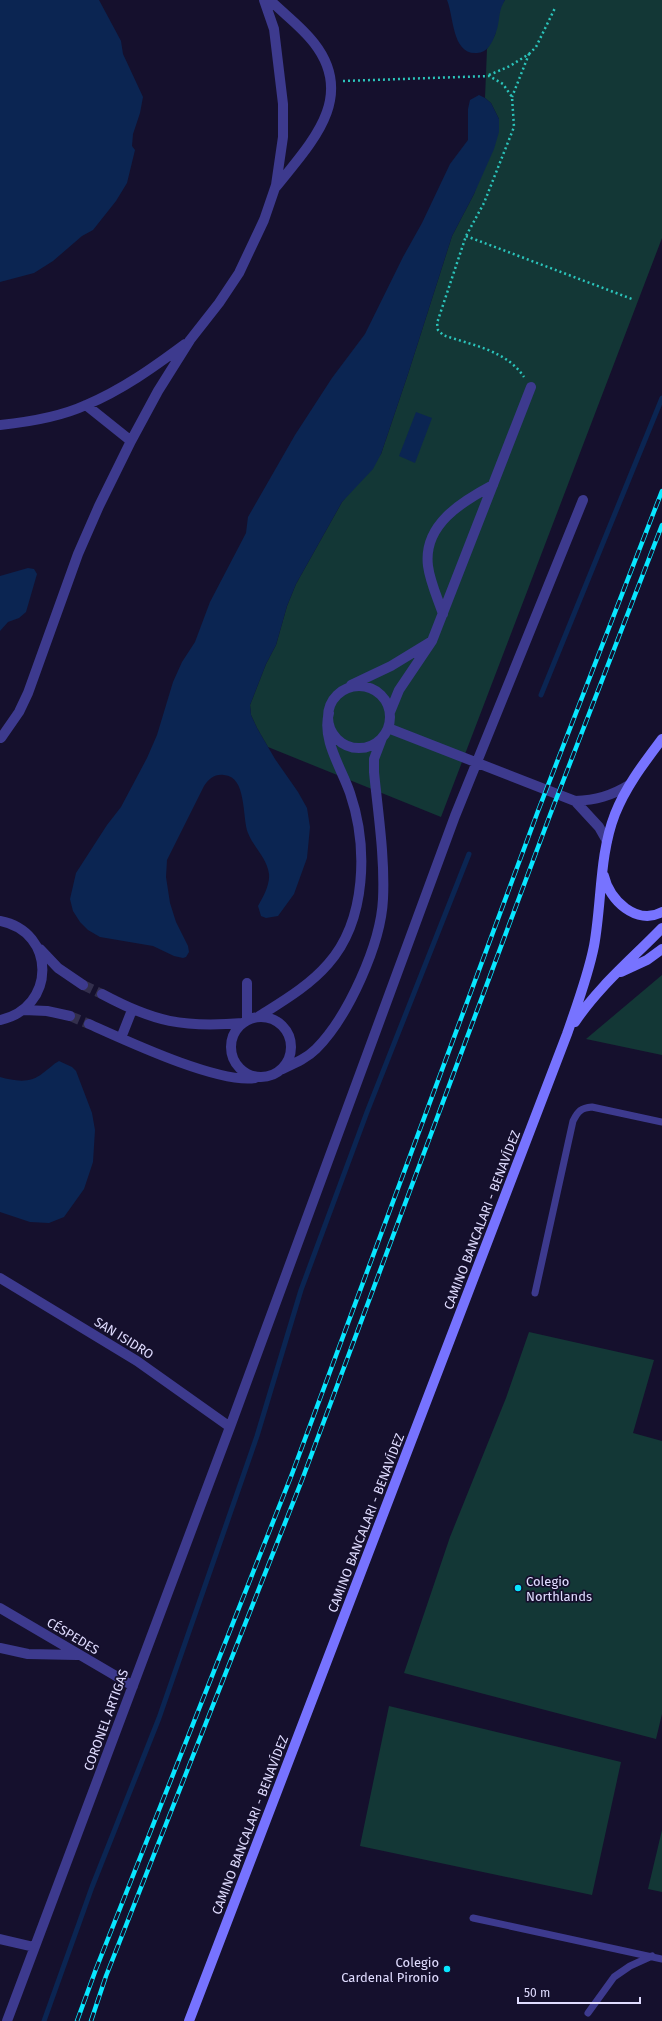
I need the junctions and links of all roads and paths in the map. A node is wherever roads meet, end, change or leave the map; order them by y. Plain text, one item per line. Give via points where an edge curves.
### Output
1 (264, 0) edge
2 (270, 0) edge
3 (555, 8) dead end
4 (529, 54) junction
5 (489, 76) junction
6 (332, 81) junction
7 (512, 97) junction
8 (274, 189) junction
9 (466, 236) junction
10 (632, 300) dead end
11 (190, 340) junction
12 (531, 387) joint
13 (86, 405) junction
14 (0, 425) edge
15 (131, 441) junction
16 (493, 485) junction
17 (583, 500) dead end
18 (443, 614) junction
19 (432, 641) junction
20 (345, 689) junction
21 (390, 712) junction
22 (329, 713) junction
23 (388, 728) junction
24 (382, 738) junction
25 (662, 739) edge
26 (0, 740) edge
27 (662, 753) edge
28 (478, 762) junction
29 (642, 765) junction
30 (629, 785) junction
31 (574, 801) junction
32 (607, 842) junction
33 (603, 870) junction
34 (662, 912) edge
35 (0, 920) edge
36 (662, 928) edge
37 (37, 945) junction
38 (662, 949) edge
39 (614, 976) junction
40 (247, 983) dead end
41 (83, 985) tunnel mouth
42 (102, 994) tunnel mouth
43 (24, 1010) junction
44 (132, 1010) junction
45 (70, 1016) tunnel mouth
46 (258, 1017) junction
47 (0, 1020) edge
48 (245, 1021) junction
49 (89, 1024) tunnel mouth
50 (567, 1034) junction
51 (121, 1038) junction
52 (280, 1070) junction
53 (265, 1076) junction
54 (662, 1122) edge
55 (0, 1278) edge
56 (535, 1293) dead end
57 (230, 1427) junction
58 (0, 1608) edge
59 (0, 1648) edge
60 (78, 1655) junction
61 (132, 1686) junction
62 (473, 1918) dead end
63 (0, 1939) edge
64 (34, 1947) junction
65 (652, 1956) junction
66 (662, 1959) edge
67 (588, 2013) dead end
68 (8, 2021) edge
69 (189, 2021) edge

1 - 8 street via 274,29 284,104 283,137
2 - 6 street via 314,41 325,59
3 - 4 path via 536,47
4 - 5 path
4 - 7 path
5 - 6 path
5 - 7 path via 502,84
6 - 8 street via 330,100 321,128
7 - 9 path via 514,127 484,203
8 - 11 street via 264,220 239,273
9 - 10 path
9 - 12 path via 436,323 438,330 443,336 500,355 513,364
11 - 13 street via 153,368
11 - 15 street
12 - 16 street
13 - 14 street via 53,416
13 - 15 street
15 - 26 street via 78,554 28,693
16 - 18 street
16 - 18 street via 453,510 438,525 430,538 428,566
17 - 28 street, CORONEL ARTIGAS
18 - 19 street
19 - 20 street via 391,666
19 - 21 street via 399,690
20 - 21 street via 362,686 374,689 386,701
20 - 22 street via 332,702
21 - 23 street
22 - 24 street via 329,724 334,734 347,745 357,748 368,747
22 - 46 street via 327,735 350,794 359,827 362,869 359,894 352,922 329,963 298,991
23 - 24 street
23 - 28 street
24 - 52 street via 374,759 384,871 379,927 349,1003 329,1034 298,1062
25 - 29 main road, CAMINO BANCALARI - BENAVÍDEZ
27 - 29 main road
28 - 31 street
28 - 57 street, CORONEL ARTIGAS
29 - 30 main road, CAMINO BANCALARI - BENAVÍDEZ
30 - 31 street via 603,798
30 - 32 main road, CAMINO BANCALARI - BENAVÍDEZ via 615,814
31 - 32 street via 599,827
32 - 33 main road, CAMINO BANCALARI - BENAVÍDEZ
33 - 34 main road via 606,886 614,900 627,910 642,914
33 - 50 main road, CAMINO BANCALARI - BENAVÍDEZ via 594,946 583,989
35 - 37 street via 24,931
36 - 39 main road, CAMINO BANCALARI - BENAVÍDEZ
37 - 41 street via 58,968
37 - 43 street via 42,962 42,980 35,996
38 - 39 main road via 647,960
39 - 50 main road, CAMINO BANCALARI - BENAVÍDEZ via 590,1000
40 - 48 street
42 - 44 street
43 - 45 street
43 - 47 street
44 - 48 street via 178,1023 200,1025
44 - 51 street
46 - 48 street
46 - 52 street via 274,1019 289,1035 291,1052
48 - 53 street via 236,1031 232,1042 234,1058 244,1071 254,1076
49 - 51 street
50 - 69 main road, CAMINO BANCALARI - BENAVÍDEZ
51 - 53 street via 208,1072 251,1079
52 - 53 street
54 - 56 lane via 592,1107 583,1108 578,1112 573,1121
55 - 57 street, SAN ISIDRO via 137,1361
57 - 61 street, CORONEL ARTIGAS
58 - 60 street, CÉSPEDES
59 - 60 street via 39,1655
60 - 61 street, CÉSPEDES
61 - 64 street, CORONEL ARTIGAS
62 - 65 lane
63 - 64 street
64 - 68 street, CORONEL ARTIGAS
65 - 66 lane
65 - 67 lane via 614,1977

